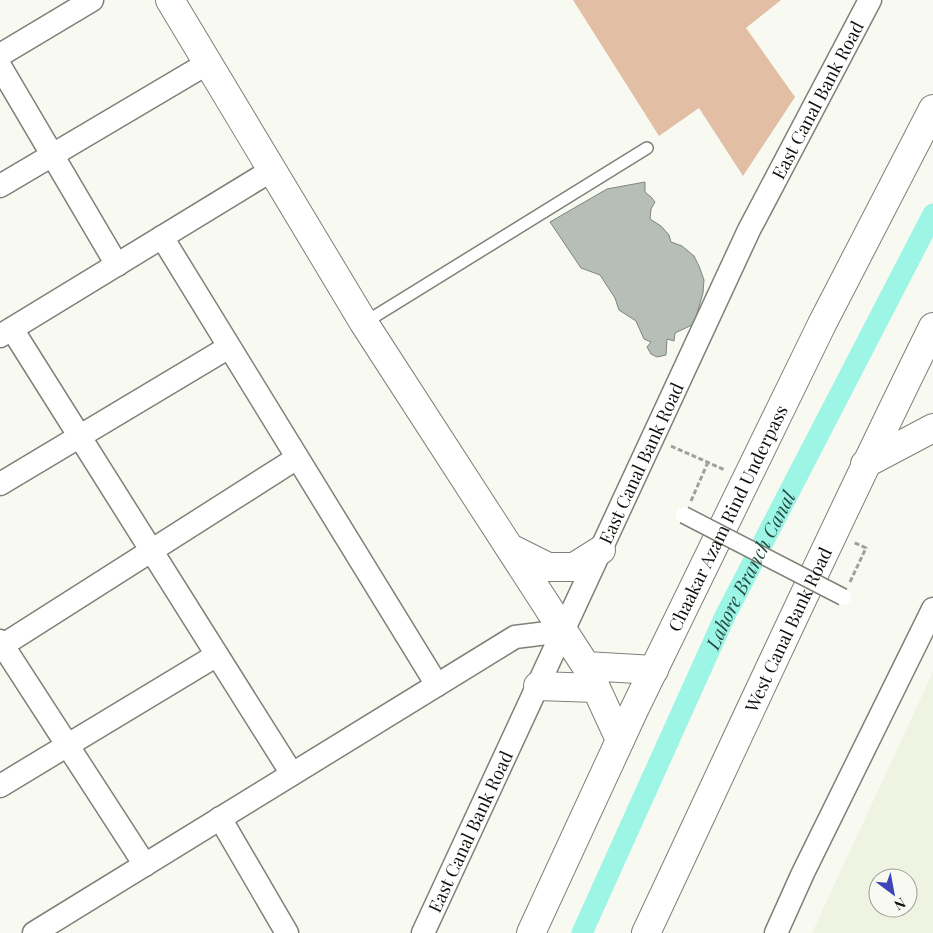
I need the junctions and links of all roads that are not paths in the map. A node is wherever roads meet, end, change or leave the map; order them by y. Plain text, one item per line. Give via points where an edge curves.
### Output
1 (92, 0) edge
2 (170, 0) edge
3 (870, 0) edge
4 (0, 55) edge
5 (208, 63) junction
6 (0, 66) edge
7 (933, 109) edge
8 (647, 148) dead end
9 (53, 155) junction
10 (272, 170) junction
11 (0, 186) edge
12 (162, 237) junction
13 (117, 265) junction
14 (364, 322) junction
15 (933, 327) edge
16 (6, 332) edge
17 (229, 347) junction
18 (933, 428) edge
19 (80, 437) junction
20 (297, 458) junction
21 (865, 464) junction
22 (0, 484) edge
23 (684, 515) road end
24 (509, 548) junction
25 (151, 550) junction
26 (601, 550) junction
27 (843, 597) road end
28 (933, 609) edge
29 (563, 631) junction
30 (1, 644) edge
31 (217, 655) junction
32 (654, 670) junction
33 (591, 677) junction
34 (437, 686) junction
35 (538, 686) junction
36 (620, 740) junction
37 (68, 745) junction
38 (292, 774) junction
39 (0, 786) edge
40 (220, 818) junction
41 (145, 865) junction
42 (34, 933) edge
43 (287, 933) edge
44 (423, 933) edge
45 (531, 933) edge
46 (646, 933) edge
47 (776, 933) edge

1 - 4 street
2 - 5 main road
3 - 26 street, East Canal Bank Road via 750,230
5 - 9 street
5 - 10 main road
6 - 9 street
7 - 32 main road, Chaakar Azam Rind Underpass via 822,324
8 - 14 lane
9 - 11 street
9 - 13 street
10 - 12 street
10 - 14 main road
12 - 13 street
12 - 17 street
13 - 16 street
14 - 24 main road
15 - 21 main road, West Canal Bank Road
16 - 19 street
17 - 19 street
17 - 20 street
18 - 21 main road
19 - 22 street
19 - 25 street
20 - 25 street
20 - 34 street
21 - 46 main road, West Canal Bank Road
23 - 27 street, bridge
24 - 26 main road via 548,567 574,566
24 - 29 main road
25 - 30 street
25 - 31 street
26 - 29 street, East Canal Bank Road
28 - 47 street
29 - 33 main road
29 - 34 street via 515,637
29 - 35 street, East Canal Bank Road
30 - 37 street
31 - 37 street
31 - 38 street
32 - 33 main road
32 - 36 main road, Chaakar Azam Rind Underpass
33 - 35 main road
33 - 36 main road
34 - 38 street
35 - 44 street, East Canal Bank Road
36 - 45 main road, Chaakar Azam Rind Underpass
37 - 39 street
37 - 41 street
38 - 40 street
40 - 41 street
40 - 43 street
41 - 42 street

